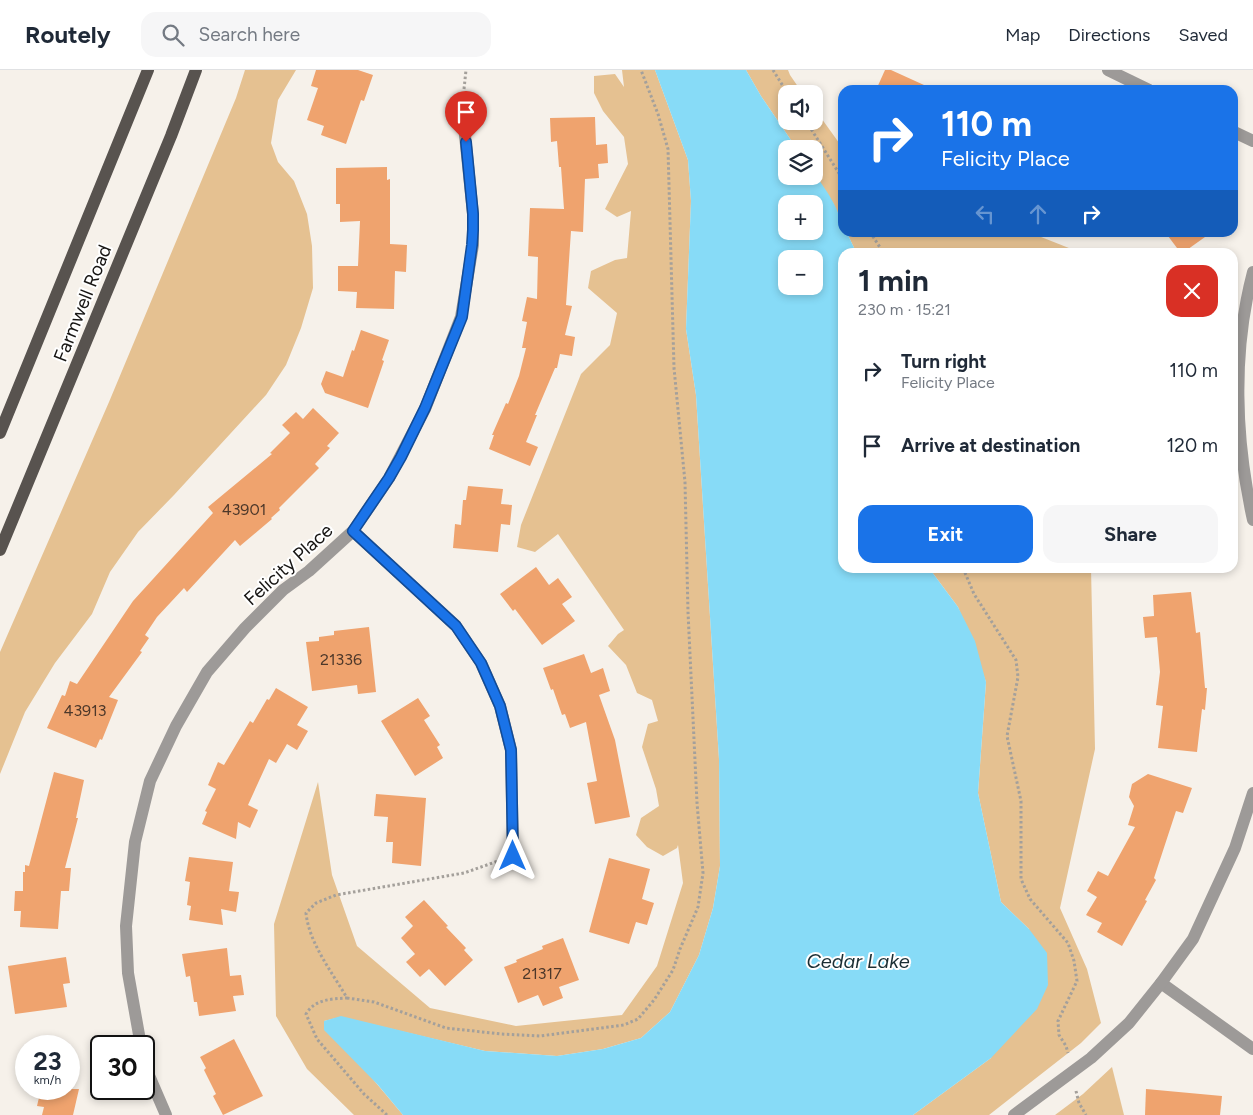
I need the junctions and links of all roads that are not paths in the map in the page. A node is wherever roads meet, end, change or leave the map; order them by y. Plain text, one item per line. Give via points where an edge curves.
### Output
1 (148, 70) edge
2 (196, 70) edge
3 (1108, 70) edge
4 (1139, 85) edge
5 (462, 106) dead end
6 (1238, 134) edge
7 (1253, 141) edge
8 (1253, 272) edge
9 (0, 433) edge
10 (1253, 520) edge
11 (353, 531) junction
12 (0, 550) edge
13 (1253, 793) edge
14 (513, 856) road end
15 (1161, 982) junction
16 (139, 1035) edge
17 (1253, 1049) edge
18 (155, 1090) edge
19 (166, 1115) edge
20 (1014, 1115) edge

1 - 9 main road, Farmwell Road
2 - 12 main road, Farmwell Road
3 - 4 street
5 - 11 street, Felicity Place via 473,214 462,317 401,457
6 - 7 street
8 - 10 street via 1243,320 1238,385 1242,445
11 - 14 street via 456,626 481,663 500,706 511,750
11 - 16 street, Felicity Place via 283,590 207,672 150,781 135,842 126,926 128,973
13 - 15 street via 1235,848 1197,931
15 - 17 street
15 - 20 street via 1129,1024
18 - 19 street

